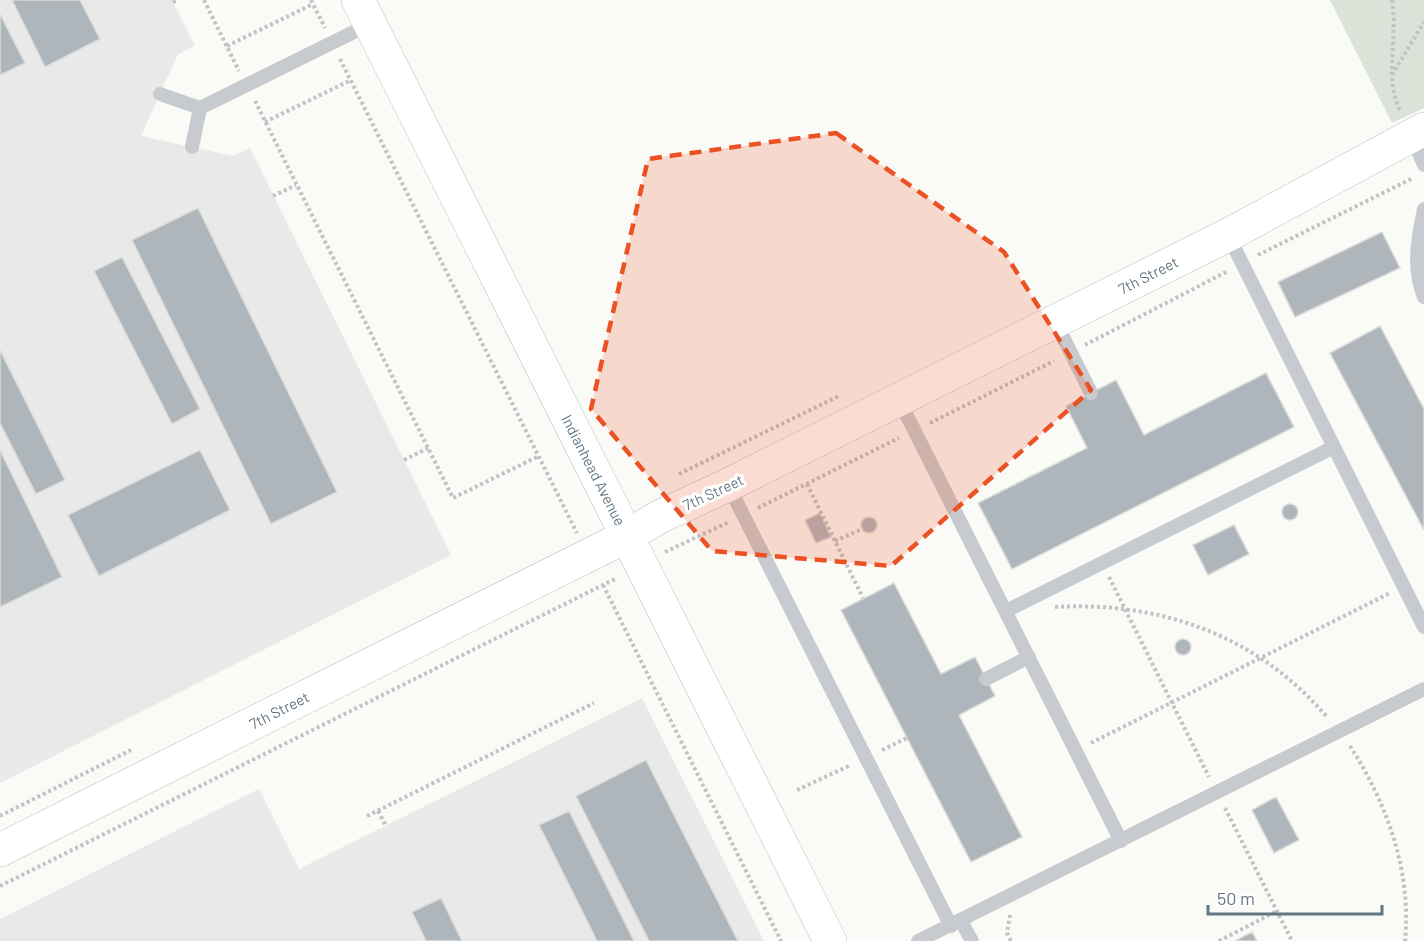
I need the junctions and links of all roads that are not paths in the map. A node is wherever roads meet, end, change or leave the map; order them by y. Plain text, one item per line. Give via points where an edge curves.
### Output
1 (364, 12) edge
2 (160, 94) dead end
3 (200, 108) junction
4 (1417, 132) edge
5 (192, 147) dead end
6 (1424, 165) edge
7 (1424, 209) edge
8 (1228, 235) junction
9 (1424, 297) edge
10 (1055, 321) junction
11 (1091, 393) dead end
12 (899, 399) junction
13 (1334, 447) junction
14 (728, 485) junction
15 (627, 536) junction
16 (1006, 611) junction
17 (1424, 627) edge
18 (1029, 657) junction
19 (986, 679) dead end
20 (1424, 689) edge
21 (1121, 841) junction
22 (0, 850) edge
23 (956, 923) junction
24 (830, 941) edge
25 (918, 941) edge
26 (972, 941) edge

1 - 3 lane via 332,42
1 - 15 street, Indianhead Avenue
2 - 3 lane
3 - 5 lane
4 - 6 lane
4 - 8 street, 7th Street
7 - 9 lane via 1416,256
8 - 10 street, 7th Street
8 - 13 lane
10 - 11 lane
10 - 12 street, 7th Street
12 - 14 street, 7th Street
12 - 16 lane
13 - 16 lane
13 - 17 lane
14 - 15 street, 7th Street
14 - 23 lane
15 - 22 street, 7th Street
15 - 24 street, Indianhead Avenue
16 - 18 lane
18 - 19 lane
18 - 21 lane
20 - 21 lane
21 - 23 lane
23 - 25 lane
23 - 26 lane

